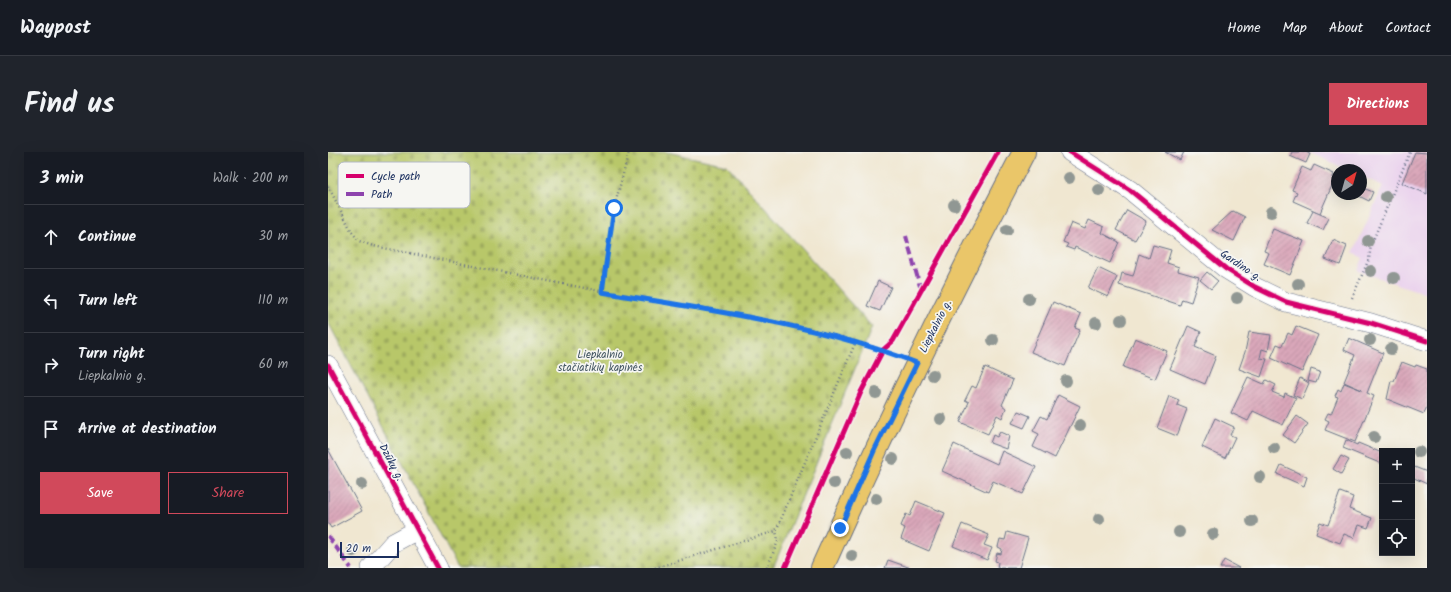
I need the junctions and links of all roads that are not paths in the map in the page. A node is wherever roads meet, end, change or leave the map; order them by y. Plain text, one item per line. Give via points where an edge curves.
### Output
1 (1024, 152) edge
2 (1070, 152) edge
3 (1427, 341) edge
4 (328, 365) edge
5 (417, 530) junction
6 (371, 568) edge
7 (438, 568) edge
8 (822, 568) edge

1 - 8 main road, Liepkalnio g. via 874,451
2 - 3 street, Gardino g. via 1130,190 1226,269 1255,287 1286,302 1345,316
4 - 5 street, Dzūkų g.
5 - 6 street via 393,543
5 - 7 street, Dzūkų g.

